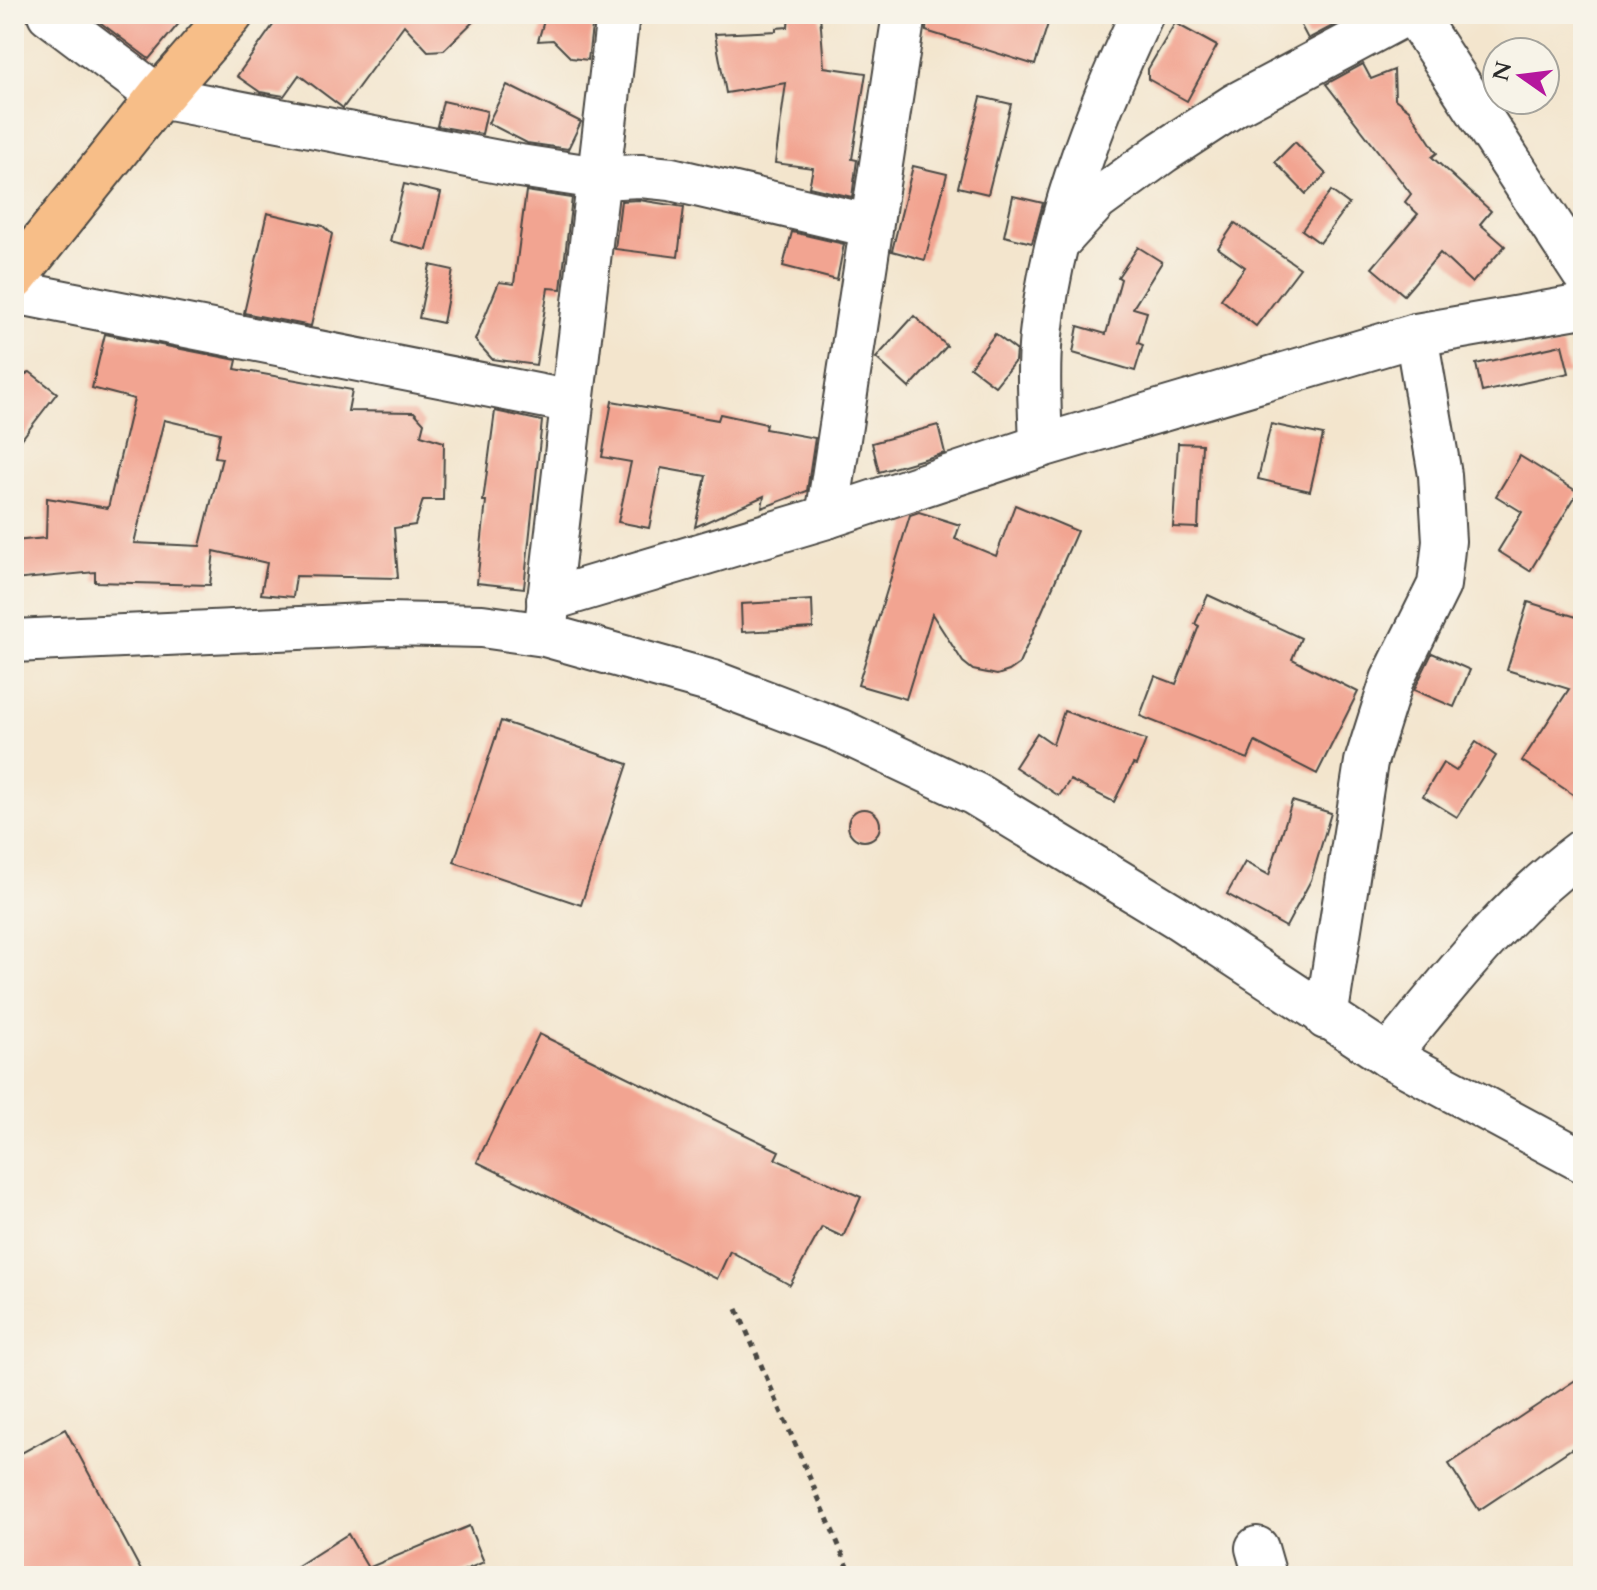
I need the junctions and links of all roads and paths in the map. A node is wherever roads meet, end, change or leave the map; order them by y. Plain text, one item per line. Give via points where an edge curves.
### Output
1 (49, 14) edge
2 (231, 14) edge
3 (618, 14) edge
4 (904, 14) edge
5 (1142, 14) edge
6 (1406, 14) edge
7 (1414, 14) edge
8 (159, 97) junction
9 (598, 178) junction
10 (871, 226) junction
11 (1056, 245) junction
12 (1583, 273) edge
13 (14, 278) edge
14 (14, 292) edge
15 (1583, 306) edge
16 (1416, 335) junction
17 (572, 402) junction
18 (1041, 446) junction
19 (827, 517) junction
20 (546, 618) junction
21 (14, 641) edge
22 (1583, 850) edge
23 (1326, 1018) junction
24 (1388, 1056) junction
25 (1583, 1161) edge
26 (737, 1309) dead end
27 (830, 1576) edge

1 - 8 street
2 - 8 main road
3 - 9 street
4 - 10 street
5 - 11 street via 1086,151
6 - 11 street via 1235,105 1163,152 1097,200
7 - 12 street
8 - 9 street
8 - 13 main road
9 - 10 street via 671,179
9 - 17 street
10 - 19 street
11 - 18 street via 1041,334
14 - 17 street
15 - 16 street
16 - 18 street
16 - 23 street via 1440,475 1444,541 1439,585 1392,680 1366,762
17 - 20 street
18 - 19 street
19 - 20 street
20 - 21 street via 482,626 386,624
20 - 23 street via 839,730 975,794 1177,917
22 - 24 street via 1547,877 1482,941
23 - 24 street
24 - 25 street
26 - 27 path via 849,1569

